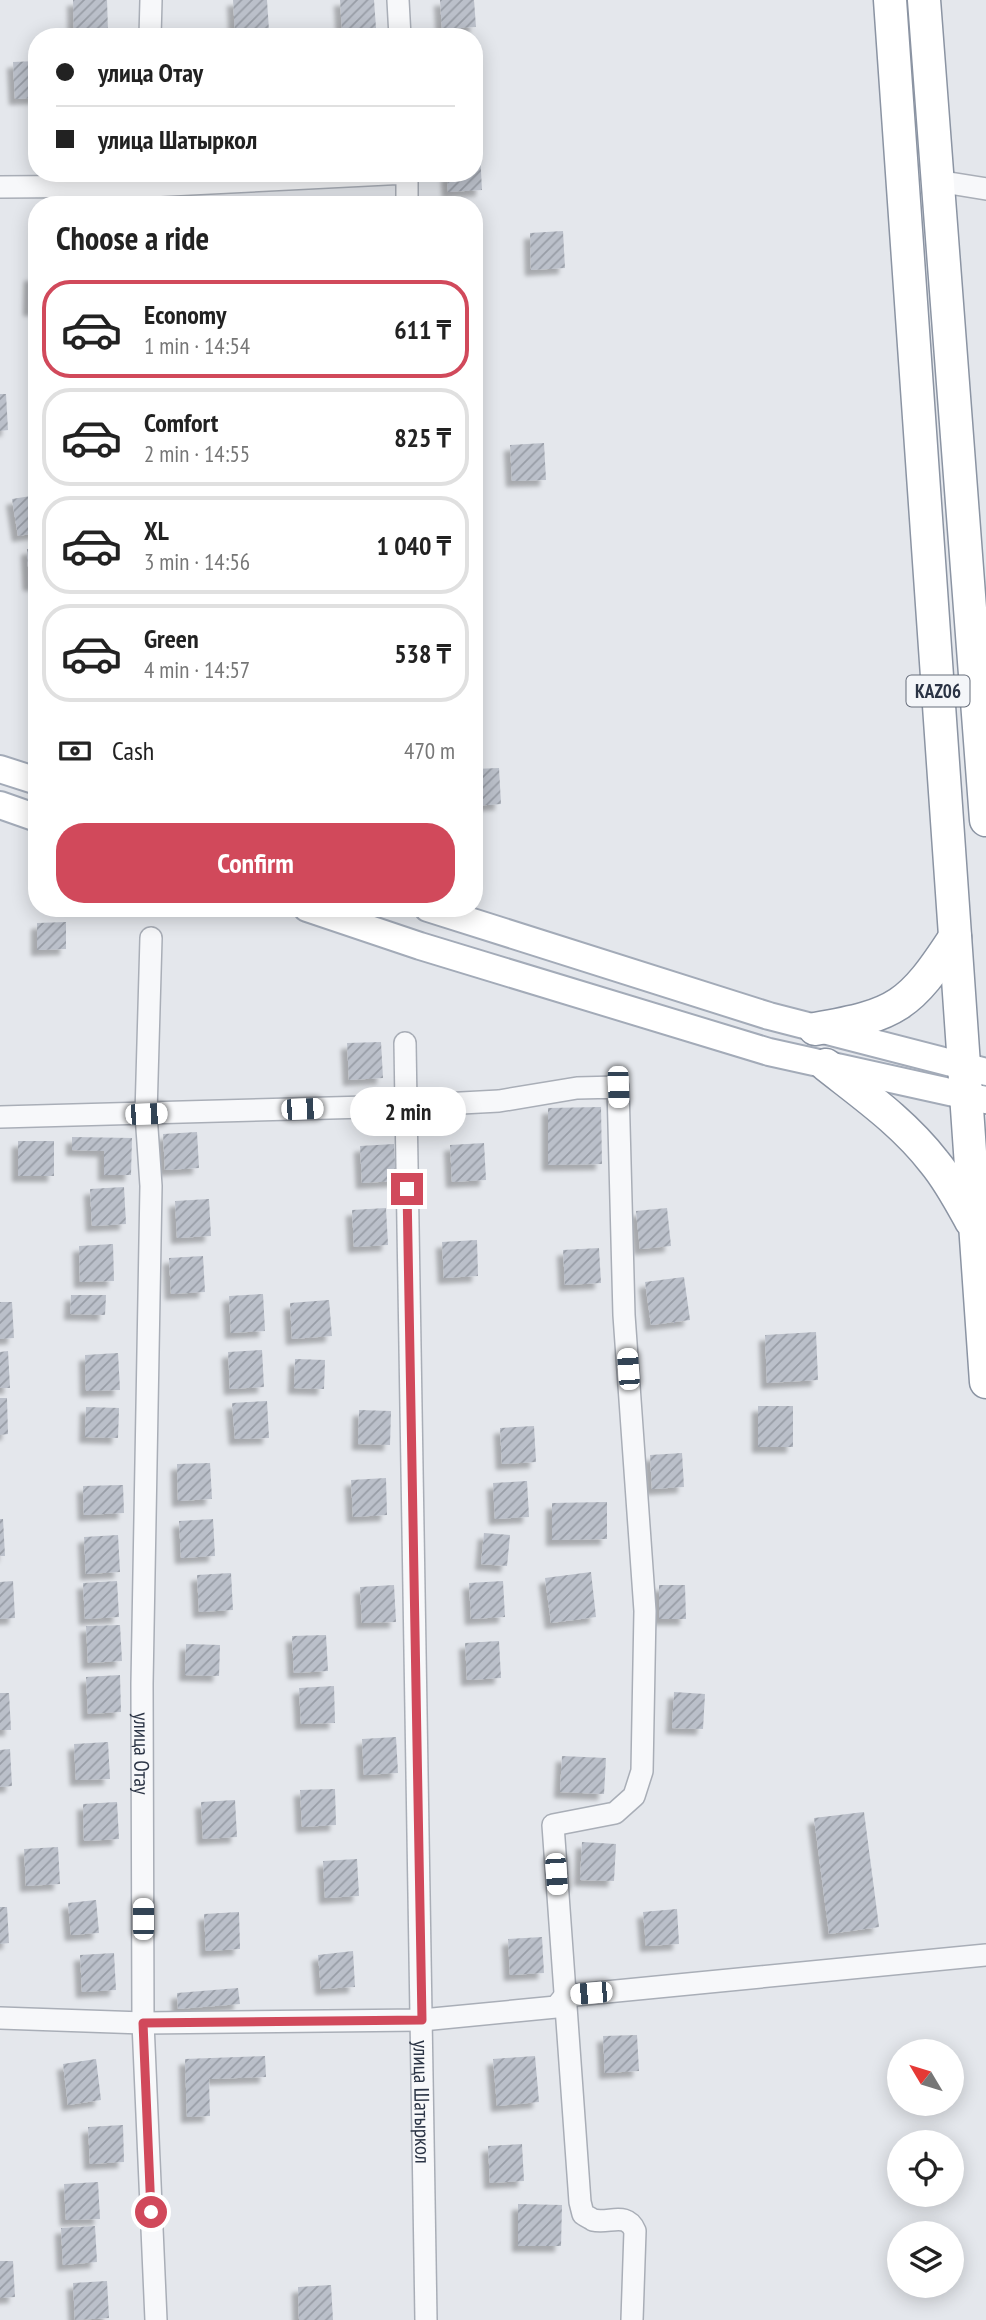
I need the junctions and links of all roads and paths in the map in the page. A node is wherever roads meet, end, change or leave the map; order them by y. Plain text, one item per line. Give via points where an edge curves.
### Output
1 (150, 0) edge
2 (398, 0) edge
3 (890, 0) edge
4 (924, 0) edge
5 (150, 28) edge
6 (400, 28) edge
7 (937, 181) junction
8 (253, 182) edge
9 (0, 187) edge
10 (150, 188) edge
11 (986, 189) edge
12 (0, 769) edge
13 (28, 778) edge
14 (0, 805) edge
15 (28, 815) edge
16 (986, 820) edge
17 (333, 917) edge
18 (456, 917) edge
19 (955, 937) junction
20 (151, 938) dead end
21 (769, 1016) junction
22 (815, 1029) junction
23 (405, 1043) dead end
24 (769, 1052) junction
25 (826, 1065) junction
26 (975, 1083) edge
27 (405, 1107) junction
28 (146, 1114) junction
29 (0, 1116) edge
30 (975, 1230) junction
31 (986, 1382) edge
32 (986, 1955) edge
33 (565, 1996) junction
34 (0, 2018) edge
35 (422, 2020) junction
36 (143, 2023) junction
37 (156, 2320) edge
38 (426, 2320) edge
39 (632, 2320) edge

1 - 5 street
2 - 6 street
3 - 19 highway, KАZ06
4 - 7 highway, KАZ06
7 - 11 street
7 - 16 highway, KАZ06
8 - 10 street
9 - 10 street
12 - 13 main road
14 - 15 main road
17 - 24 main road
18 - 21 main road
19 - 22 highway via 921,985 894,1008 860,1021
19 - 26 highway, KАZ06
20 - 28 street, улица Отау
21 - 22 main road
21 - 24 main road
22 - 26 main road
23 - 27 street, улица Шатыркол
24 - 25 main road
25 - 26 main road
25 - 30 highway via 908,1132 953,1189
26 - 30 highway, KАZ06
27 - 28 street
27 - 33 street via 618,1087 624,1315 645,1611 642,1771 634,1796 615,1813 553,1825
27 - 35 street, улица Шатыркол
28 - 29 street
28 - 36 street, улица Отау via 151,1186 142,1684
30 - 31 highway, KАZ06
32 - 33 street
33 - 35 street via 556,2007
33 - 39 street via 580,2202 583,2214 593,2220 632,2224
34 - 36 street
35 - 36 street
35 - 38 street, улица Шатыркол
36 - 37 street, улица Отау

